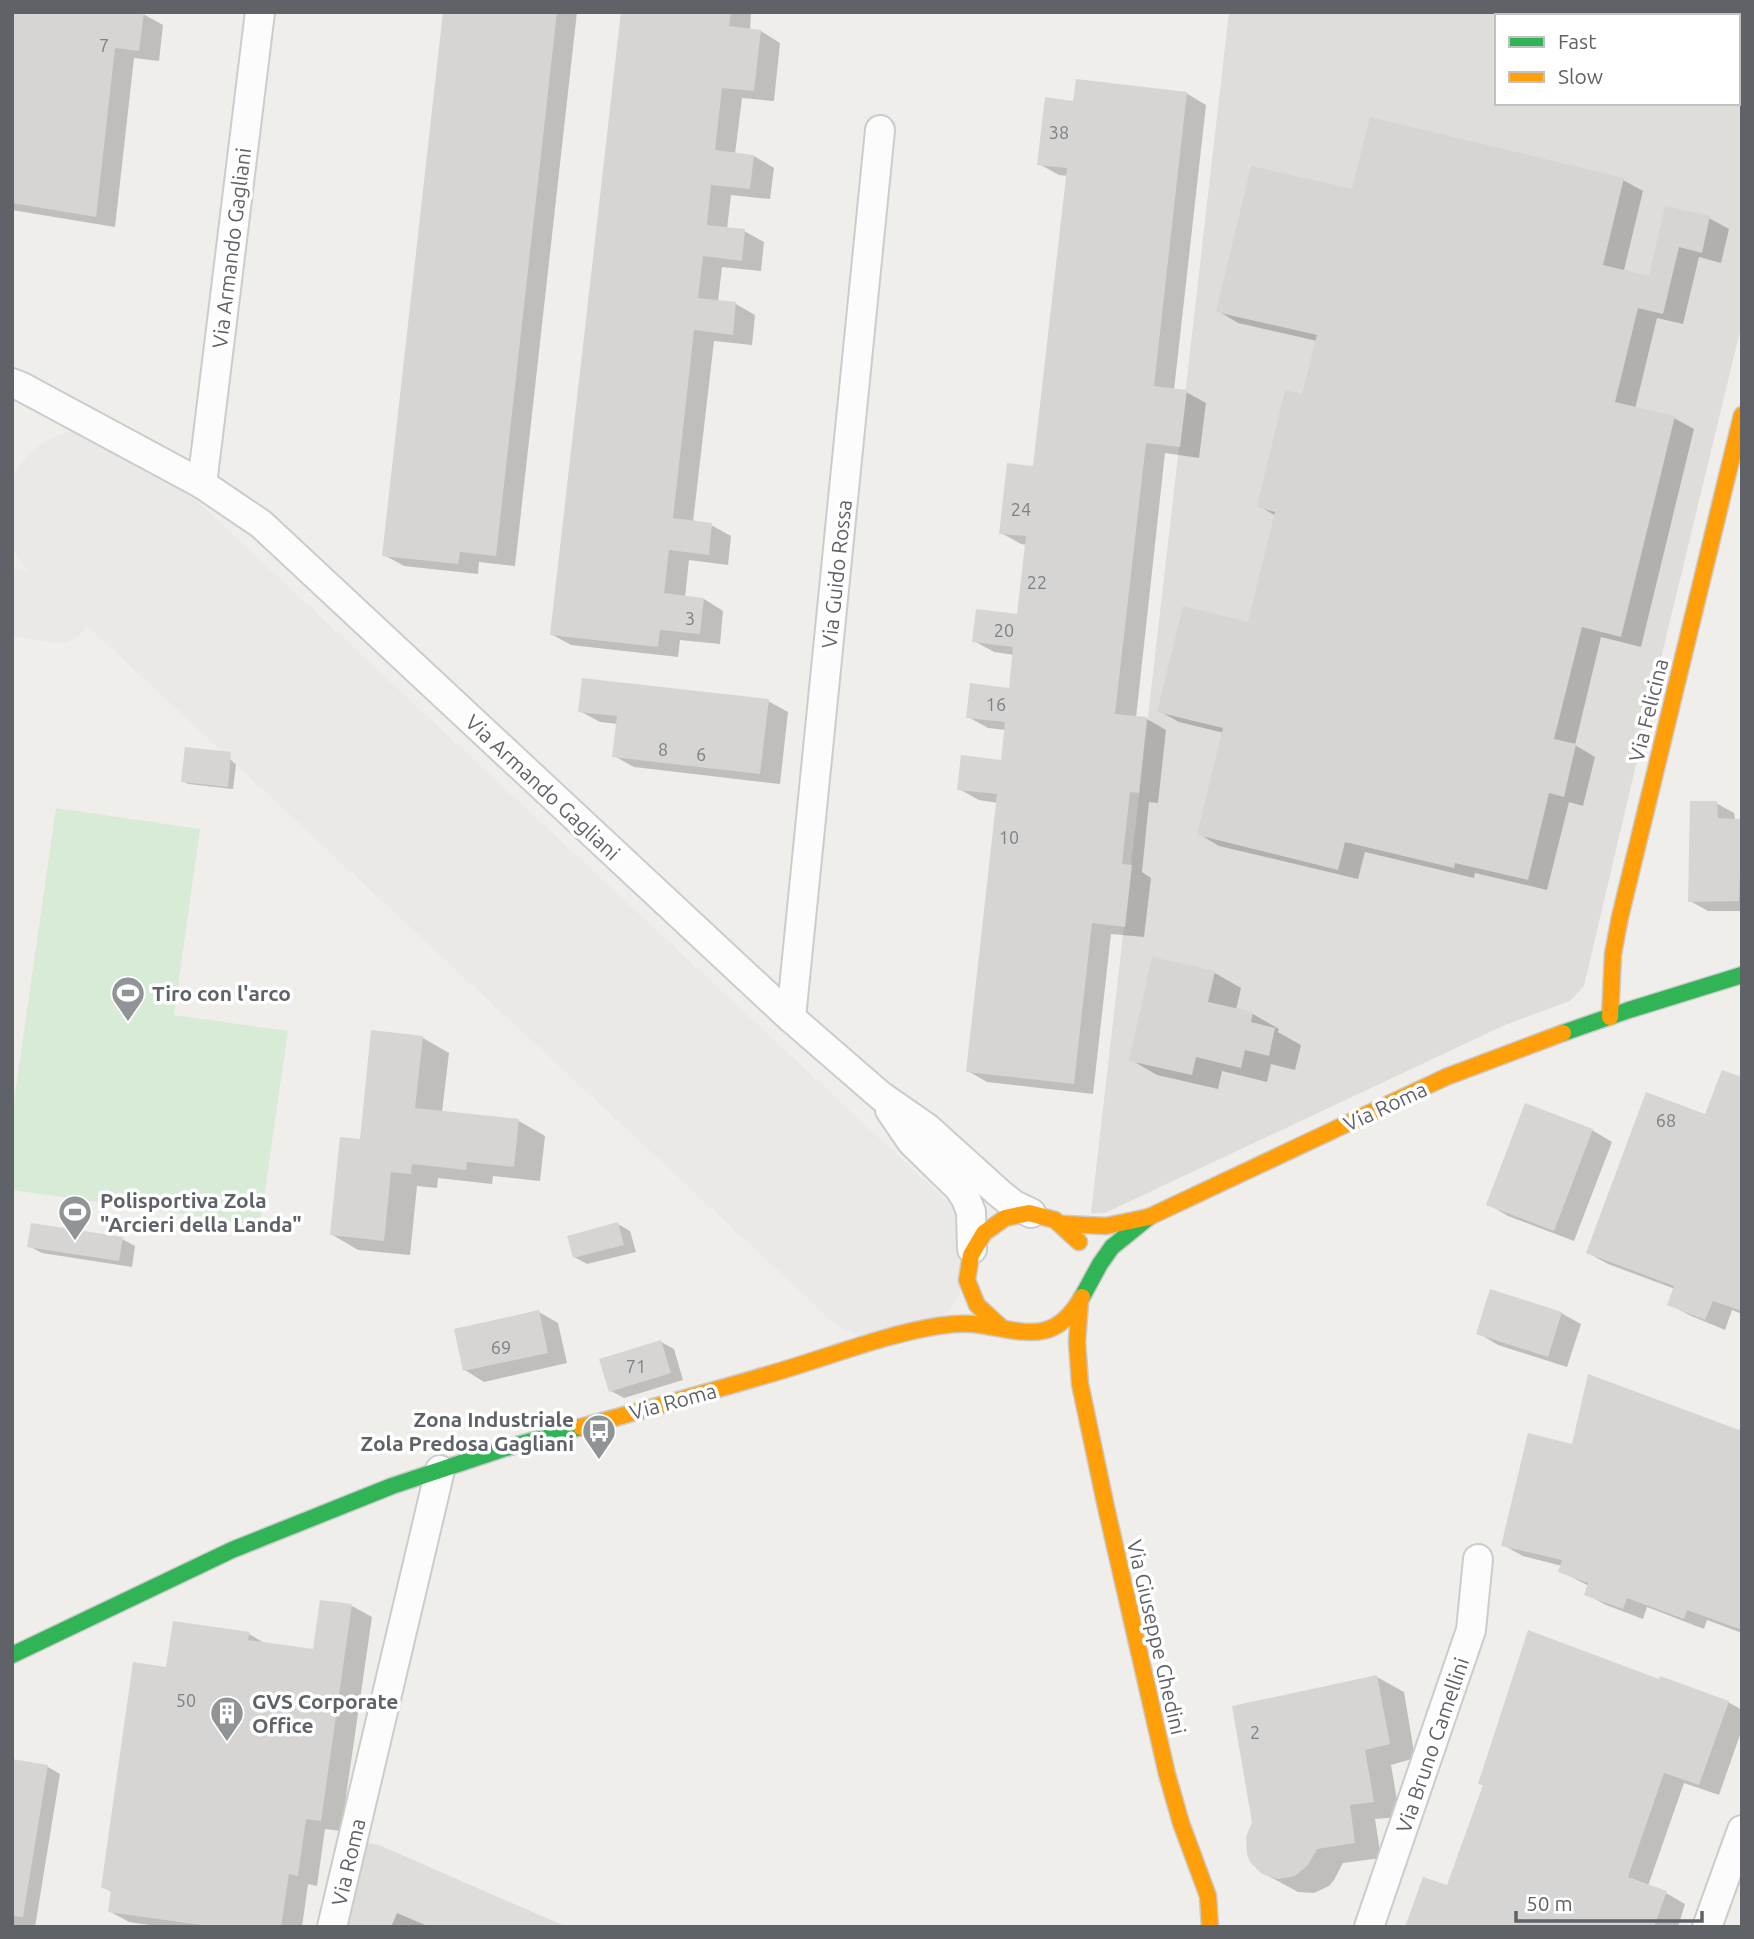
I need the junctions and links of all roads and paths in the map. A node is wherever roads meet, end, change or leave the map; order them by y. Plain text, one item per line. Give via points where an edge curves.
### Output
1 (260, 12) edge
2 (880, 130) dead end
3 (15, 383) edge
4 (1742, 415) edge
5 (202, 484) junction
6 (1742, 975) edge
7 (1610, 1017) junction
8 (792, 1018) junction
9 (881, 1096) junction
10 (1031, 1213) junction
11 (1149, 1217) junction
12 (1063, 1224) junction
13 (972, 1249) junction
14 (1082, 1297) junction
15 (948, 1311) dead end
16 (1008, 1329) junction
17 (906, 1333) junction
18 (1044, 1346) dead end
19 (1064, 1361) dead end
20 (1080, 1384) junction
21 (440, 1469) junction
22 (1478, 1559) dead end
23 (12, 1655) edge
24 (1742, 1830) edge
25 (1208, 1896) junction
26 (1228, 1922) dead end
27 (332, 1927) edge
28 (1210, 1927) edge
29 (1369, 1927) edge
30 (1707, 1927) edge

1 - 5 street, Via Armando Gagliani
2 - 8 street, Via Guido Rossa
3 - 5 street, Via Armando Gagliani
4 - 7 street, Via Felicina via 1620,917
5 - 8 street, Via Armando Gagliani via 261,524
6 - 7 street, Via Roma
7 - 11 street, Via Roma via 1446,1077
8 - 9 street, Via Armando Gagliani
9 - 10 street, Via Armando Gagliani via 927,1128 999,1194
9 - 13 street, Via Armando Gagliani via 911,1141 966,1199
10 - 12 street, Via Roma
10 - 13 street via 998,1220
11 - 12 street, Via Roma via 1110,1227
11 - 14 street, Via Roma via 1112,1247
12 - 14 street via 1083,1250 1087,1267
13 - 16 street via 964,1292 984,1315
14 - 16 street, Via Roma via 1060,1324 1026,1333
14 - 20 street, Via Giuseppe Ghedini via 1077,1342
15 - 17 street, Via Roma
16 - 17 street, Via Roma via 977,1324
16 - 18 street
17 - 21 street, Via Roma
19 - 20 street, Via Giuseppe Ghedini
20 - 25 street, Via Giuseppe Ghedini via 1167,1774
21 - 23 street, Via Roma via 232,1550
21 - 27 street, Via Roma
22 - 29 street, Via Bruno Camellini via 1471,1630
24 - 30 street
25 - 26 street, Via Giuseppe Ghedini
25 - 28 street, Via Giuseppe Ghedini

